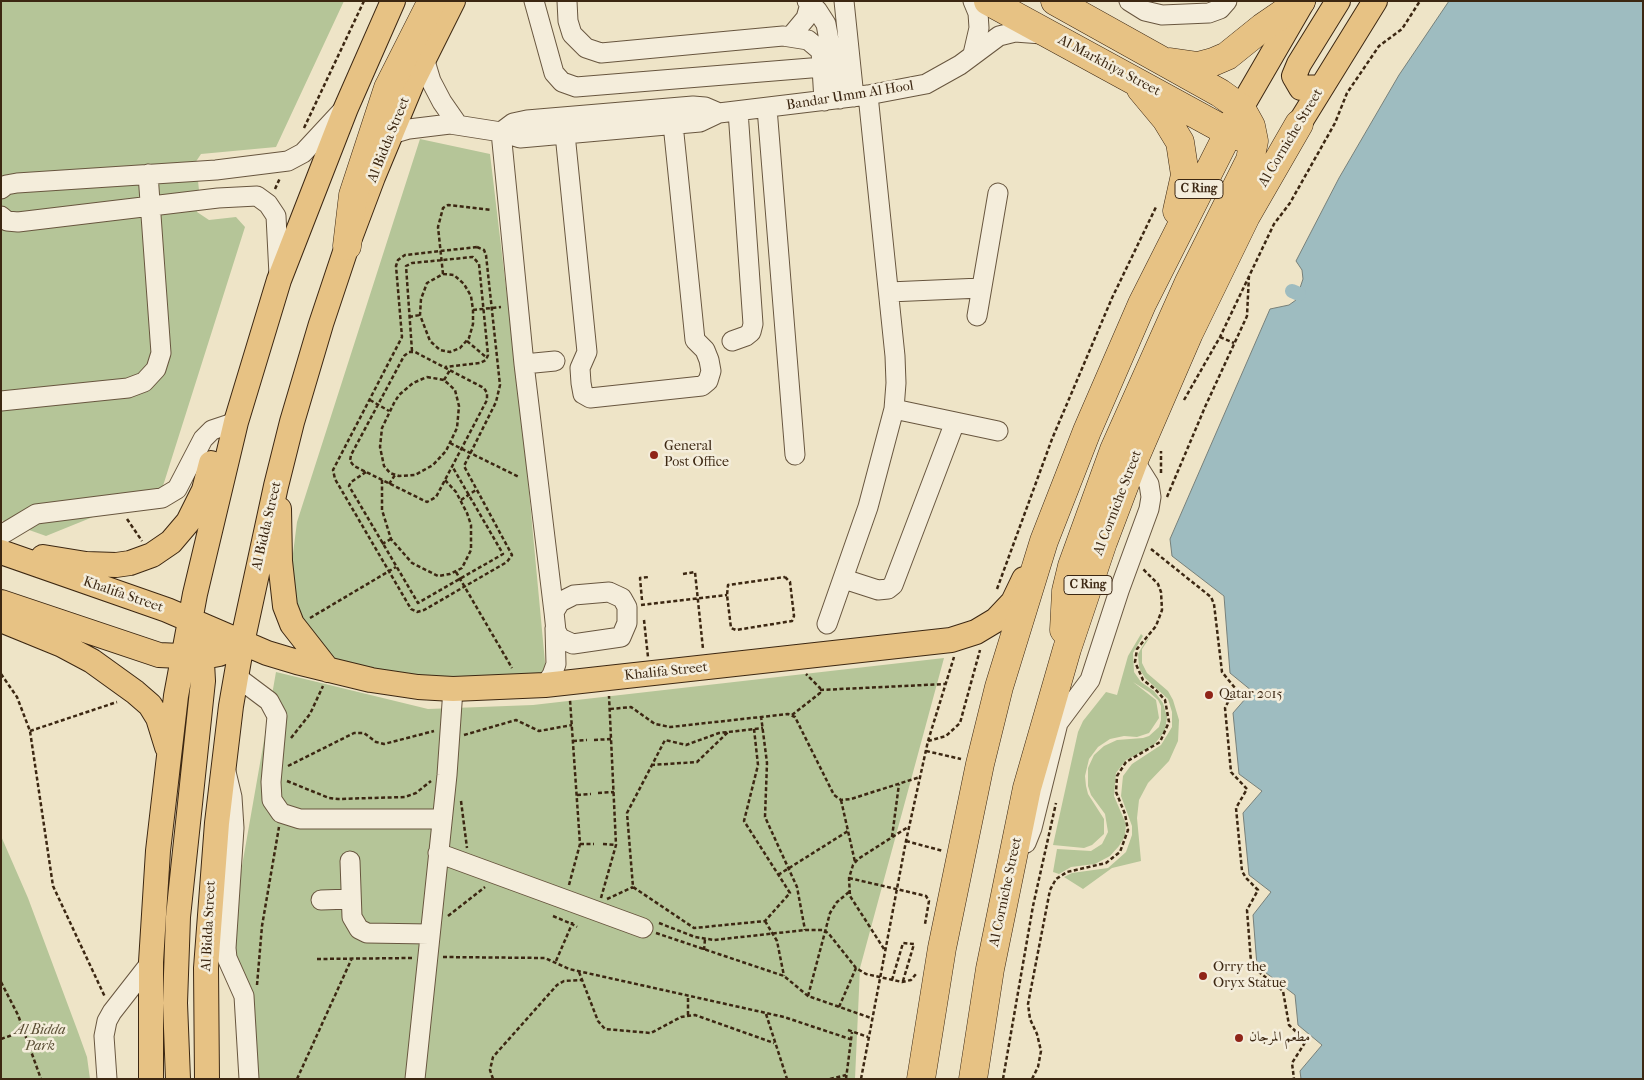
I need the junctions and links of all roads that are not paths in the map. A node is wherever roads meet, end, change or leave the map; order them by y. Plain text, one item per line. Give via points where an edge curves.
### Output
1 (393, 1) edge
2 (432, 1) edge
3 (453, 1) edge
4 (534, 1) edge
5 (567, 1) edge
6 (844, 1) edge
7 (972, 1) edge
8 (988, 1) edge
9 (1055, 1) edge
10 (1227, 1) edge
11 (1302, 1) edge
12 (1338, 1) edge
13 (1375, 1) edge
14 (809, 2) edge
15 (1131, 2) edge
16 (1172, 8) edge
17 (1052, 35) junction
18 (791, 36) junction
19 (973, 54) junction
20 (424, 58) junction
21 (1164, 61) junction
22 (823, 67) junction
23 (1138, 81) junction
24 (1321, 87) junction
25 (846, 98) junction
26 (346, 108) junction
27 (767, 108) junction
28 (1241, 108) junction
29 (738, 111) junction
30 (719, 113) junction
31 (673, 124) junction
32 (1298, 124) junction
33 (458, 125) junction
34 (501, 132) junction
35 (1228, 132) junction
36 (392, 134) junction
37 (565, 134) junction
38 (1254, 141) junction
39 (248, 166) junction
40 (216, 170) junction
41 (148, 174) junction
42 (1, 189) edge
43 (998, 193) dead end
44 (250, 195) junction
45 (218, 198) junction
46 (151, 207) junction
47 (1, 216) edge
48 (347, 246) junction
49 (1169, 246) junction
50 (279, 280) junction
51 (982, 288) junction
52 (889, 292) junction
53 (977, 316) dead end
54 (732, 341) dead end
55 (555, 360) dead end
56 (524, 364) junction
57 (1, 401) edge
58 (894, 409) junction
59 (236, 422) junction
60 (955, 422) junction
61 (998, 430) dead end
62 (794, 455) dead end
63 (1134, 460) junction
64 (276, 486) junction
65 (1, 535) edge
66 (1044, 541) junction
67 (8, 554) edge
68 (844, 579) junction
69 (1, 602) edge
70 (1, 620) edge
71 (554, 620) junction
72 (191, 621) junction
73 (827, 624) dead end
74 (242, 643) junction
75 (1067, 649) junction
76 (193, 657) junction
77 (328, 670) junction
78 (236, 677) junction
79 (534, 686) junction
80 (453, 689) junction
81 (169, 758) junction
82 (224, 763) junction
83 (442, 820) junction
84 (438, 853) junction
85 (350, 861) dead end
86 (1010, 869) junction
87 (351, 899) junction
88 (321, 900) dead end
89 (649, 925) road end
90 (429, 934) junction
91 (152, 962) junction
92 (107, 1079) edge
93 (151, 1079) edge
94 (178, 1079) edge
95 (207, 1079) edge
96 (249, 1079) edge
97 (415, 1079) edge
98 (921, 1079) edge
99 (973, 1079) edge

1 - 26 main road
2 - 48 highway via 388,88 353,195
3 - 20 main road, Al Bidda Street
4 - 22 street via 554,73 562,82 576,87
5 - 18 street via 572,34 586,48 601,53
6 - 25 street
7 - 19 street via 978,13 979,28
8 - 17 highway, Al Markhiya Street
9 - 21 highway
10 - 16 street via 1210,13
11 - 21 highway via 1227,56 1198,66
11 - 28 main road, C Ring
12 - 24 main road via 1298,64 1294,76 1301,88
13 - 24 main road, Al Corniche Street / C Ring
14 - 18 street via 806,18
14 - 25 street via 822,17 829,33
15 - 16 street via 1150,13
17 - 19 street, Bandar Umm Al Hool via 1006,33
17 - 23 highway, Al Markhiya Street
18 - 22 street via 815,44
19 - 25 street, Bandar Umm Al Hool via 926,84
20 - 33 street via 431,81
20 - 36 main road, Al Bidda Street
21 - 28 highway
22 - 25 street
23 - 35 highway, Al Markhiya Street
23 - 49 highway via 1142,91 1177,135 1185,162 1184,186
24 - 32 main road, Al Corniche Street / C Ring
25 - 27 street, Bandar Umm Al Hool
25 - 52 street
26 - 39 street via 296,158
26 - 50 main road
27 - 29 street, Bandar Umm Al Hool
27 - 62 street
28 - 35 highway, C Ring
28 - 38 highway via 1251,126
29 - 30 street, Bandar Umm Al Hool
29 - 54 street via 753,324 751,332
30 - 31 street, Bandar Umm Al Hool via 700,122
30 - 34 street, Bandar Umm Al Hool via 692,106 526,120 513,123
31 - 37 street, Bandar Umm Al Hool
31 - 37 street via 695,340 709,360 711,371 708,381 702,386 590,398 583,394 581,383 580,368 587,352
32 - 38 highway via 1274,138
32 - 63 highway, Al Corniche Street / C Ring via 1216,276
33 - 34 street, Bandar Umm Al Hool
33 - 36 street, Bandar Umm Al Hool via 426,126
34 - 37 street, Bandar Umm Al Hool via 520,138
34 - 56 street
35 - 38 highway, Al Markhiya Street
35 - 49 highway, C Ring
36 - 48 main road, Al Bidda Street
38 - 75 highway via 1250,160 1147,372 1088,520 1066,591 1064,631
39 - 40 street
39 - 44 street via 254,180
40 - 41 street
40 - 45 street via 208,181 208,188
41 - 42 street via 16,183
41 - 46 street
43 - 51 street
44 - 45 street
44 - 50 street via 268,204 276,216
45 - 46 street
46 - 47 street via 18,222 7,221
46 - 57 street via 161,353 151,376 128,388
48 - 64 main road, Al Bidda Street via 318,332
49 - 66 highway, C Ring via 1112,370
50 - 59 main road
51 - 52 street
51 - 53 street
52 - 58 street via 896,356
55 - 56 street
56 - 71 street
58 - 60 street
58 - 68 street
59 - 65 street via 212,430 203,439 172,494 162,498 36,514
59 - 67 main road via 217,444 204,490 188,522 171,542 152,555 116,565
59 - 72 main road
60 - 61 street
60 - 68 street via 893,585 878,590
63 - 75 highway, Al Corniche Street / C Ring
63 - 86 street via 1149,484 1149,509 1094,672 1086,688 1058,724 1032,828
64 - 74 main road, Al Bidda Street
64 - 77 main road via 285,606 292,624
66 - 79 main road, Khalifa Street via 1031,560 1013,602 987,627 964,636 938,642
66 - 98 highway, C Ring via 999,687 980,764 937,976
67 - 72 main road, Khalifa Street
68 - 73 street
69 - 76 main road via 159,655
70 - 81 main road via 92,661 135,692 150,705 158,718
71 - 71 street via 560,638 568,643 615,640 625,630 628,616 635,606 609,592 569,596 560,602
71 - 79 street via 556,664 552,675
72 - 74 main road, Khalifa Street
72 - 76 main road
74 - 76 main road via 218,654
74 - 77 main road, Khalifa Street
74 - 78 main road, Al Bidda Street
75 - 86 highway, Al Corniche Street / C Ring via 1034,764
76 - 81 main road
76 - 94 main road via 201,700 178,917 175,1003
77 - 80 main road, Khalifa Street via 371,680
78 - 82 main road, Al Bidda Street
78 - 83 street via 274,708 278,725 272,800 281,814 300,819
79 - 80 main road, Khalifa Street
80 - 83 street
81 - 91 main road via 158,851
82 - 95 main road, Al Bidda Street via 211,880 206,968
82 - 96 street via 232,797 234,828 226,948 227,958 244,996
83 - 84 street
84 - 89 street
84 - 90 street
85 - 87 street
86 - 99 highway, Al Corniche Street / C Ring
87 - 88 street
87 - 90 street via 353,922 363,931
90 - 97 street
91 - 92 street via 112,1012 104,1036
91 - 93 main road

